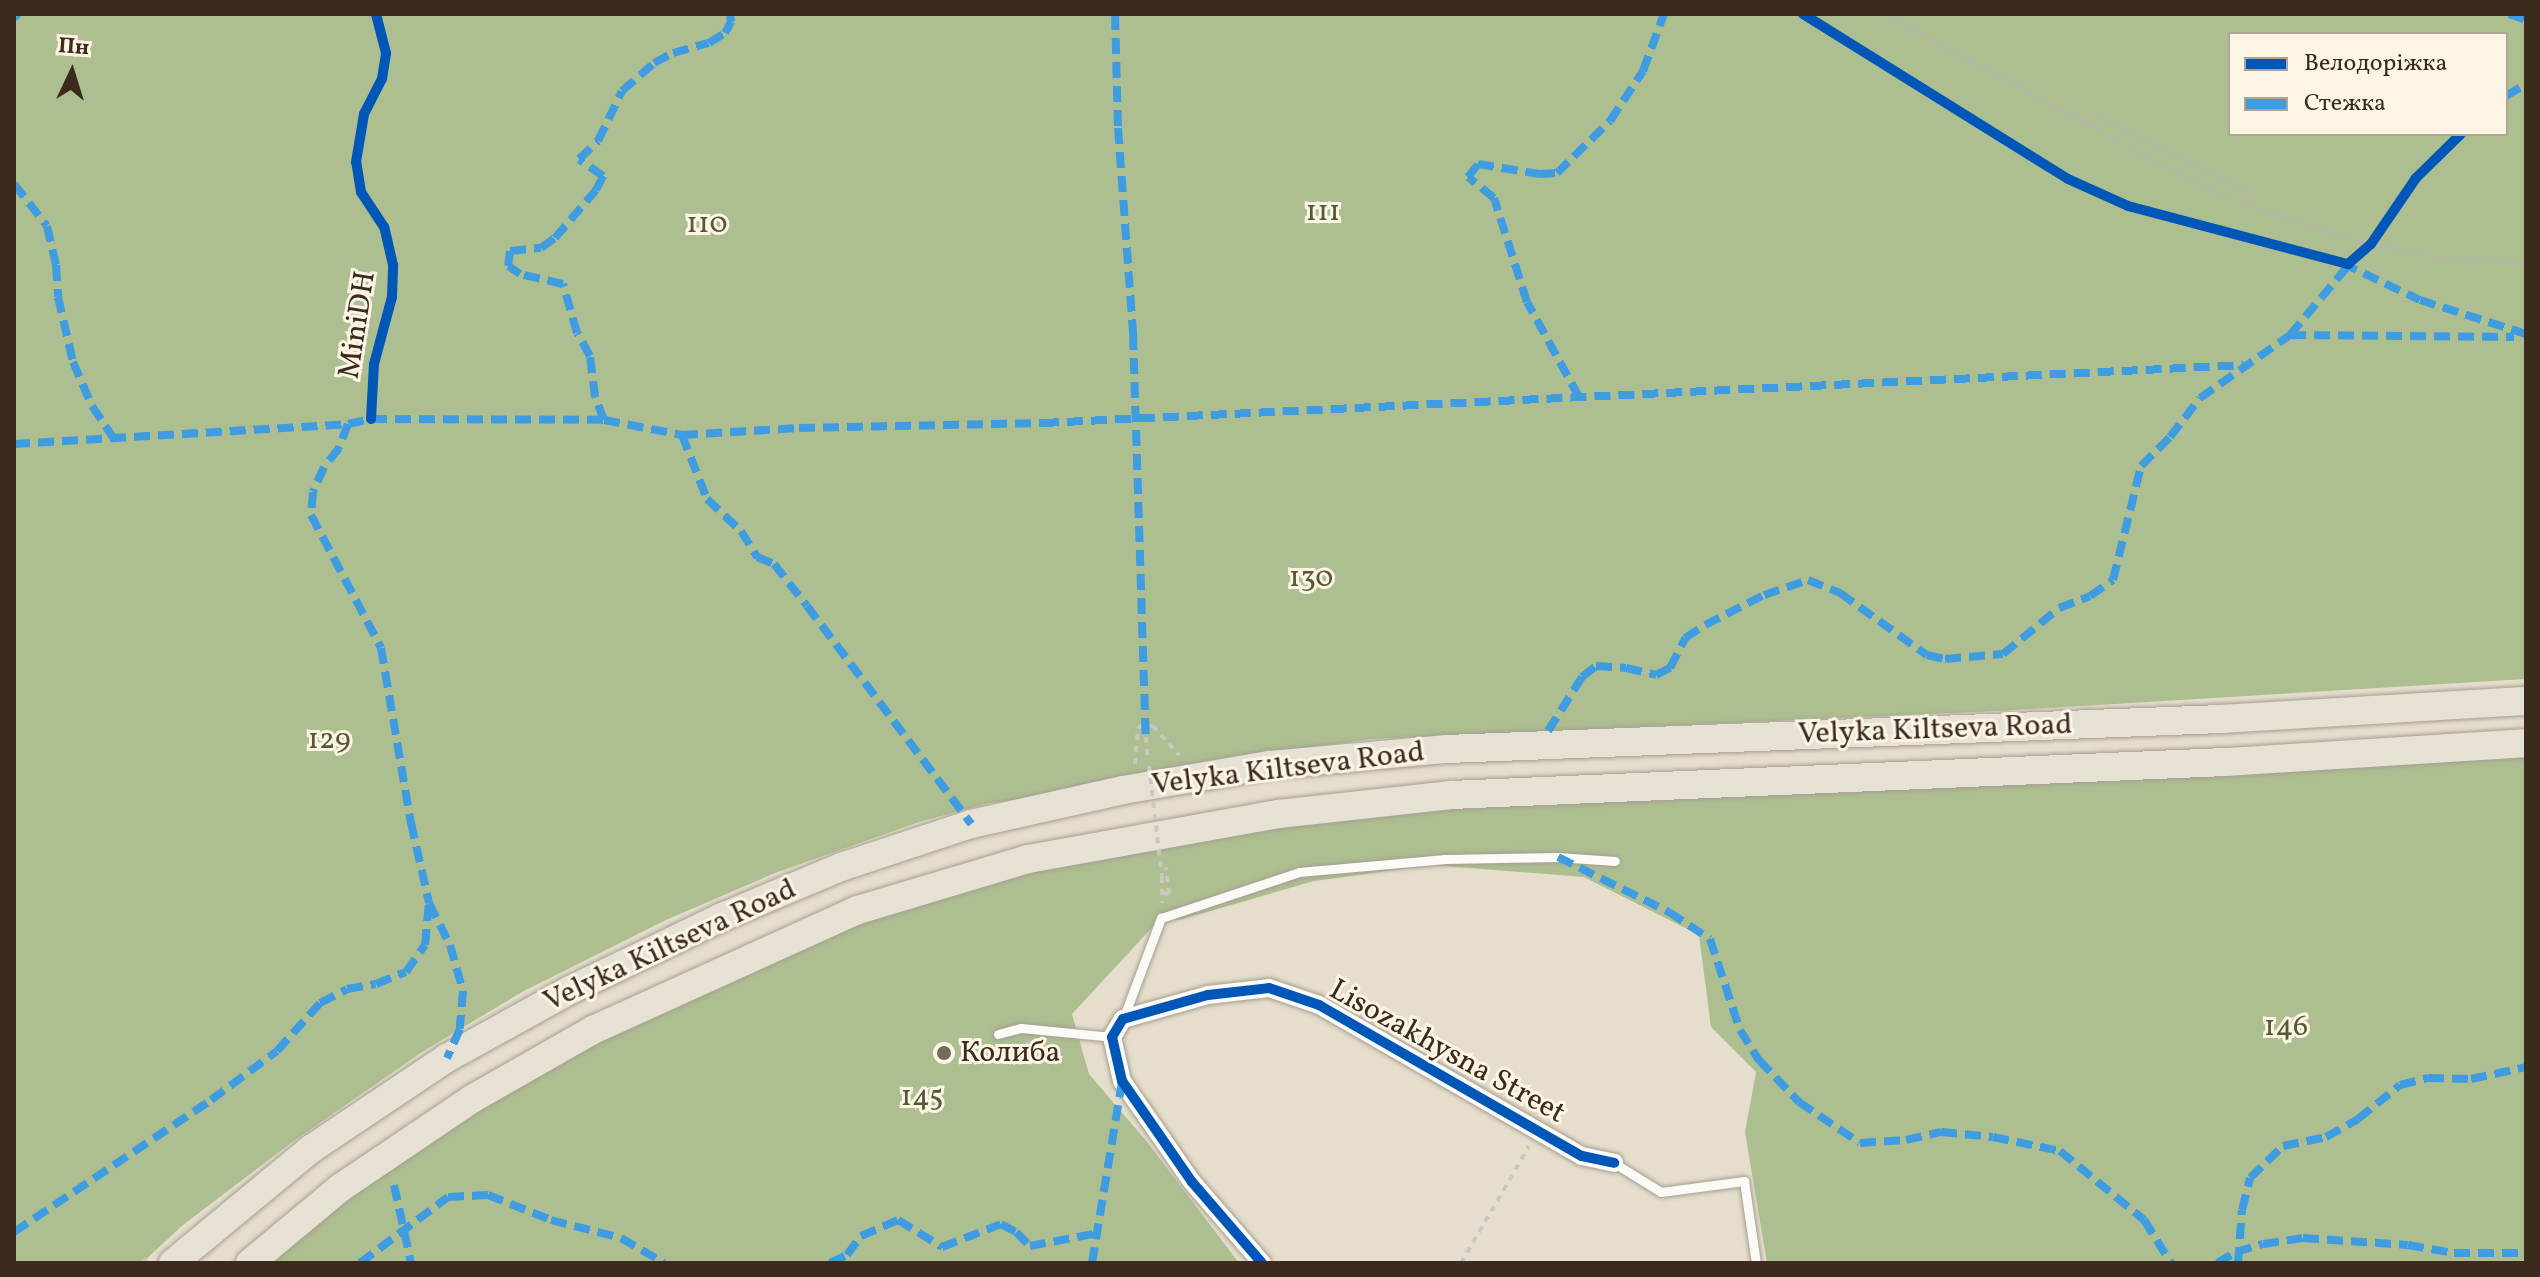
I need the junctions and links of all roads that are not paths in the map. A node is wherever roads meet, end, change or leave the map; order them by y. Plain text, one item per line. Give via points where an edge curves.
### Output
1 (2526, 701) edge
2 (2526, 743) edge
3 (1615, 861) dead end
4 (1123, 1019) junction
5 (998, 1034) dead end
6 (1112, 1037) junction
7 (1614, 1163) joint
8 (173, 1263) edge
9 (250, 1263) edge
10 (1262, 1263) edge
11 (1756, 1263) edge

1 - 8 main road, Velyka Kiltseva Road via 2222,719 1447,749 1270,765 971,824 841,867 570,990 447,1058 311,1149
2 - 9 main road, Velyka Kiltseva Road via 2226,762 1451,795 1279,814 1028,859 858,910 593,1030 472,1099 340,1188
3 - 4 lane via 1445,859 1299,872 1161,918
4 - 6 street
4 - 7 street, Lisozakhysna Street via 1208,995 1269,988 1319,1005 1582,1156
5 - 6 lane via 1021,1028
6 - 10 street via 1122,1081 1192,1182
7 - 11 lane via 1661,1192 1744,1181

